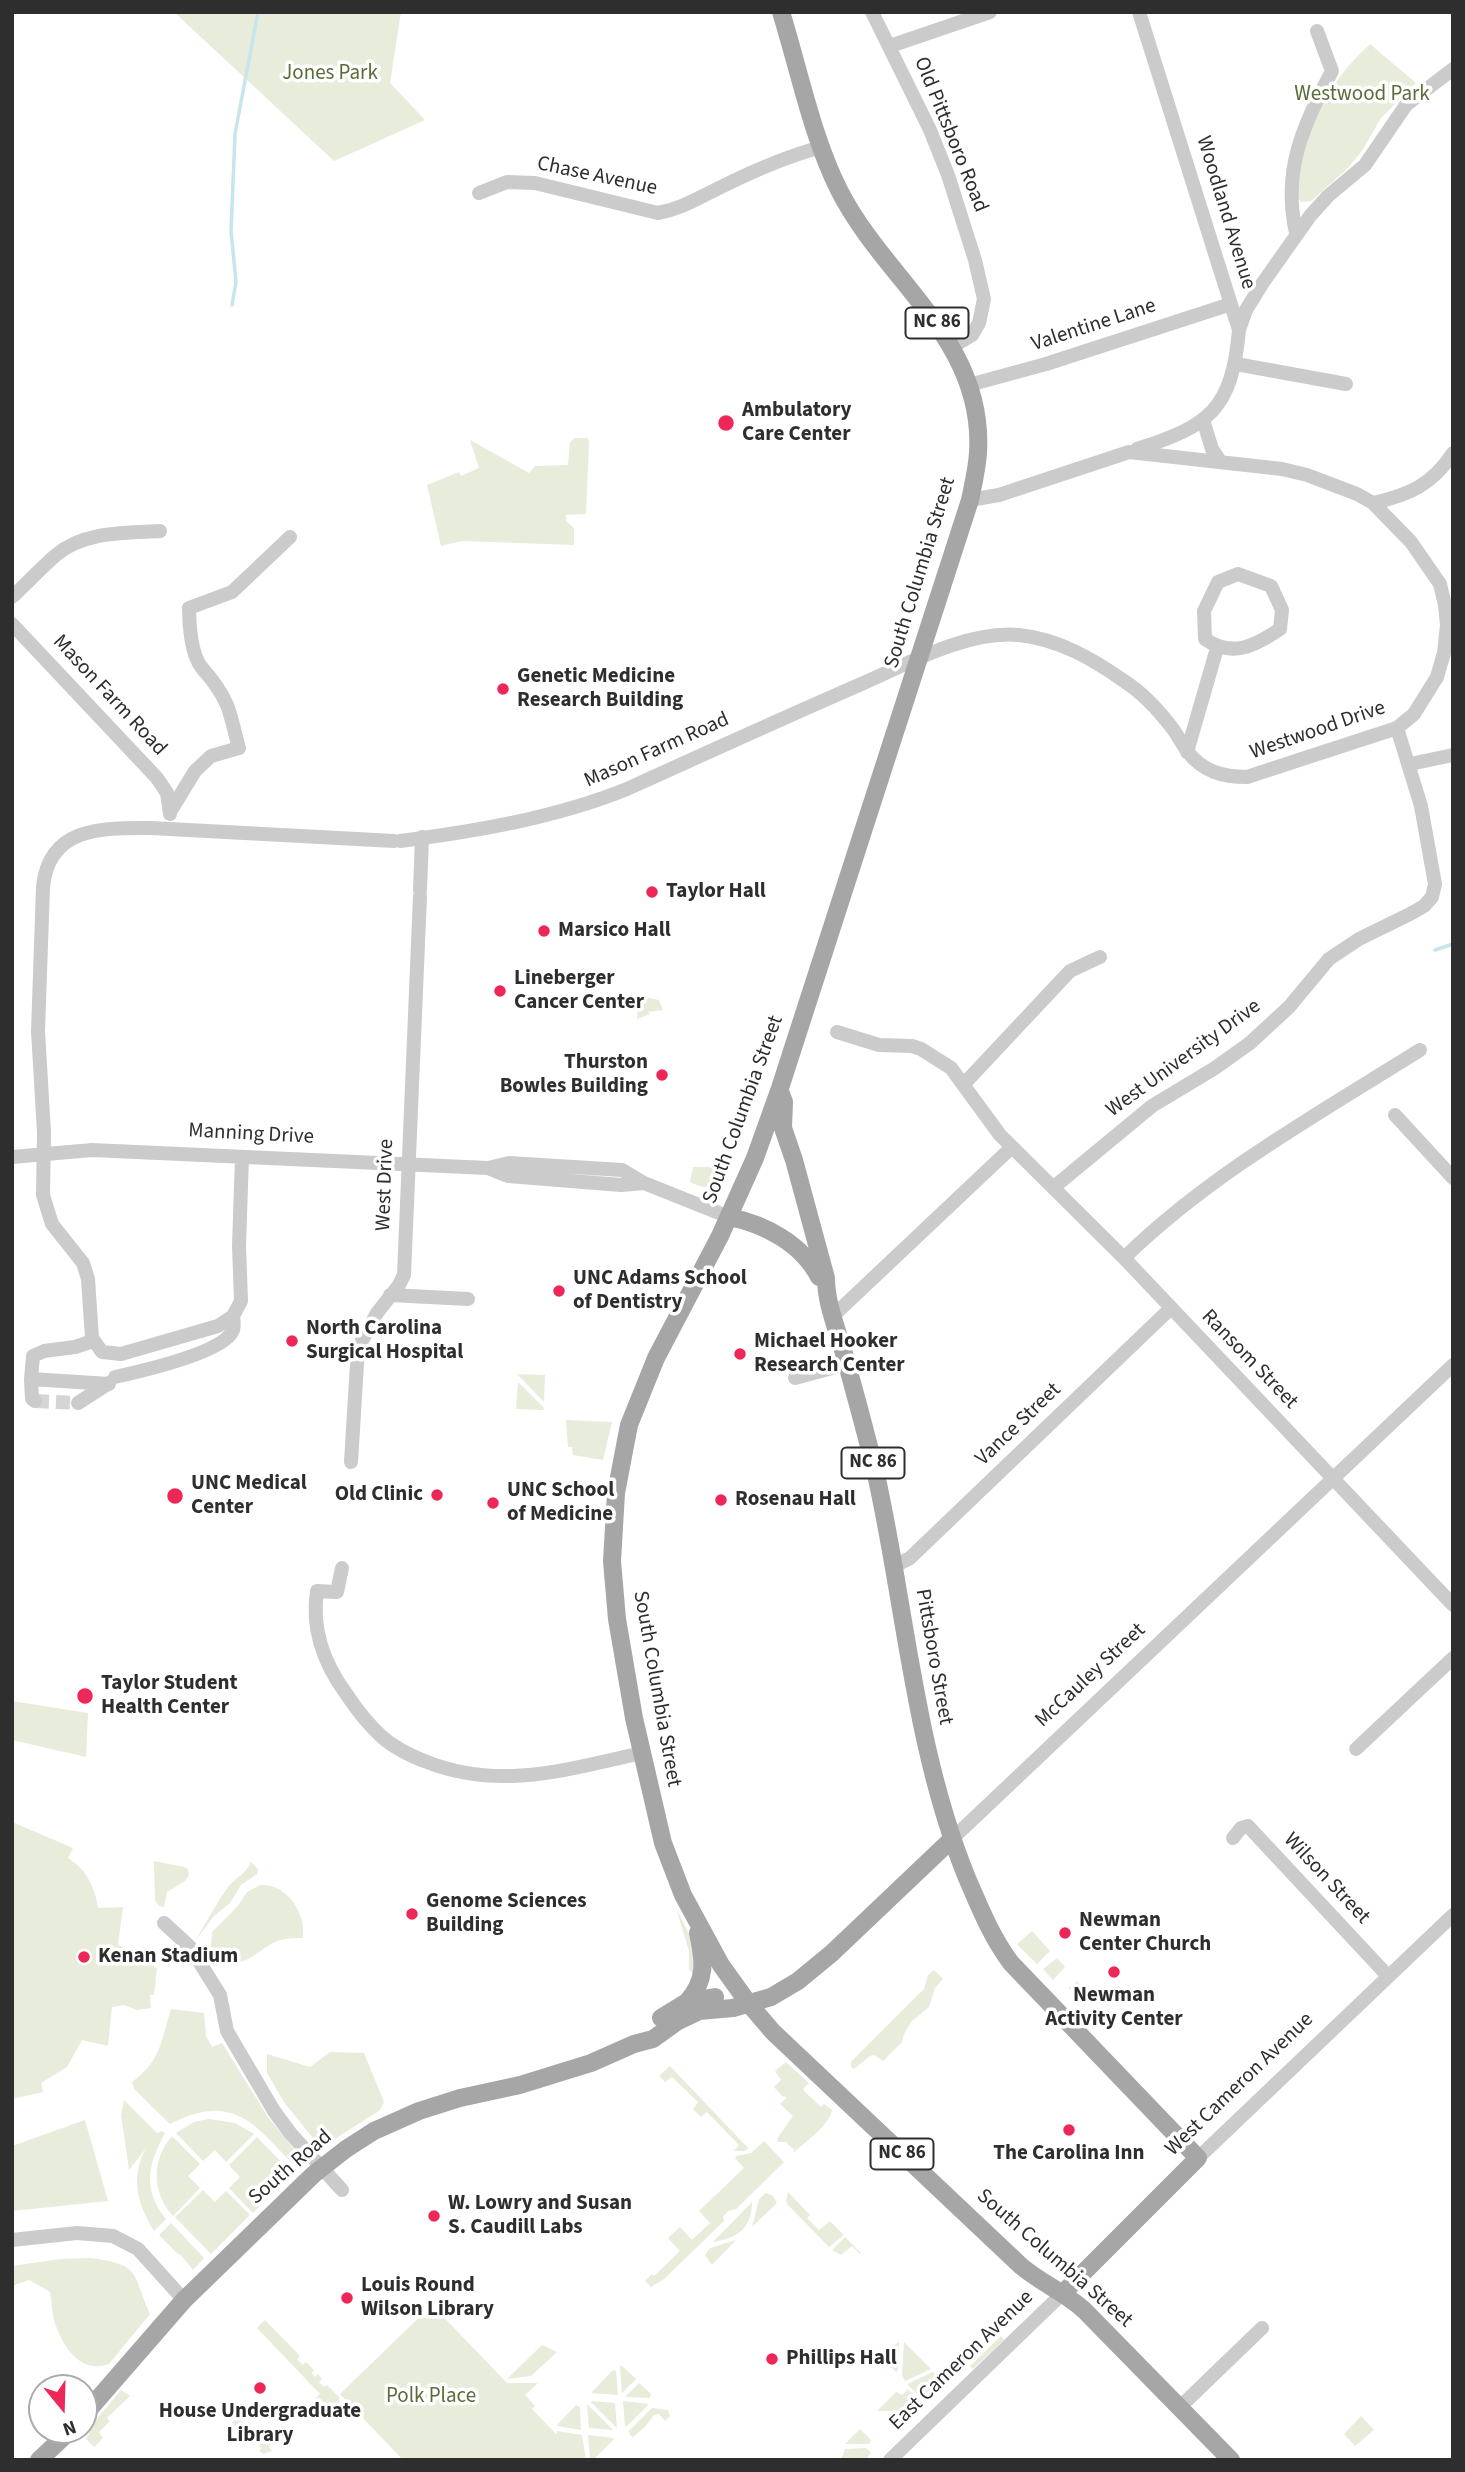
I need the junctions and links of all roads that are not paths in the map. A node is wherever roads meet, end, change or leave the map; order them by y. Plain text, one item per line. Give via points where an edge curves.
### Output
1 (781, 12) edge
2 (872, 12) edge
3 (990, 12) edge
4 (1139, 12) edge
5 (1317, 31) dead end
6 (890, 46) junction
7 (1453, 69) edge
8 (822, 147) junction
9 (479, 193) dead end
10 (1296, 233) junction
11 (1231, 304) junction
12 (1239, 330) junction
13 (952, 347) junction
14 (1236, 364) junction
15 (1346, 384) dead end
16 (969, 385) junction
17 (1203, 420) junction
18 (1129, 452) junction
19 (1453, 453) edge
20 (1220, 461) junction
21 (970, 500) junction
22 (1373, 503) junction
23 (160, 531) dead end
24 (290, 537) dead end
25 (12, 597) edge
26 (12, 624) edge
27 (1217, 648) junction
28 (919, 659) junction
29 (1397, 727) junction
30 (1187, 752) junction
31 (1453, 755) edge
32 (1410, 764) junction
33 (170, 812) junction
34 (170, 829) junction
35 (422, 837) junction
36 (1100, 957) dead end
37 (837, 1032) dead end
38 (1420, 1050) dead end
39 (964, 1084) junction
40 (780, 1088) junction
41 (1395, 1115) dead end
42 (1012, 1147) junction
43 (43, 1152) junction
44 (12, 1157) edge
45 (242, 1157) junction
46 (408, 1164) junction
47 (1453, 1178) edge
48 (1054, 1187) junction
49 (729, 1217) junction
50 (1124, 1258) junction
51 (826, 1294) junction
52 (390, 1295) junction
53 (468, 1299) dead end
54 (1170, 1309) junction
55 (233, 1316) junction
56 (833, 1317) junction
57 (93, 1341) junction
58 (121, 1354) junction
59 (847, 1364) junction
60 (1453, 1365) edge
61 (795, 1378) dead end
62 (31, 1379) junction
63 (112, 1380) junction
64 (35, 1401) dead end
65 (78, 1404) tunnel mouth
66 (351, 1462) dead end
67 (1333, 1478) junction
68 (893, 1567) junction
69 (342, 1569) dead end
70 (1453, 1605) edge
71 (1453, 1658) edge
72 (1356, 1749) dead end
73 (642, 1753) junction
74 (1233, 1838) dead end
75 (952, 1839) junction
76 (1453, 1914) edge
77 (695, 1918) junction
78 (164, 1923) dead end
79 (1387, 1975) junction
80 (687, 2001) junction
81 (749, 2004) junction
82 (634, 2044) junction
83 (1198, 2158) junction
84 (321, 2168) junction
85 (342, 2190) dead end
86 (12, 2241) edge
87 (1063, 2293) junction
88 (184, 2300) junction
89 (1262, 2328) dead end
90 (98, 2399) edge
91 (1180, 2407) junction
92 (56, 2444) edge
93 (39, 2460) edge
94 (890, 2460) edge
95 (1231, 2460) edge

1 - 8 main road, South Columbia Street / NC 86
2 - 6 street, Old Pittsboro Road
3 - 6 street
4 - 11 street, Woodland Avenue
5 - 10 street via 1332,71 1305,123 1292,170 1290,197
6 - 13 street, Old Pittsboro Road via 948,174 984,299 972,335
7 - 10 street via 1406,105 1365,165 1328,196
8 - 9 street, Chase Avenue via 744,177 677,210 658,213 535,183 507,182
8 - 13 main road, South Columbia Street / NC 86 via 858,225
10 - 12 street via 1246,310
11 - 12 street, Woodland Avenue
11 - 16 street, Valentine Lane
12 - 14 street, Woodland Avenue
13 - 16 main road, South Columbia Street / NC 86
14 - 15 street
14 - 17 street, Woodland Avenue via 1223,397
16 - 21 main road, South Columbia Street / NC 86 via 978,453
17 - 18 street, Woodland Avenue via 1174,437
17 - 20 street
18 - 20 street, Westwood Drive
18 - 21 street, Westwood Drive via 999,495
19 - 22 street via 1416,490
20 - 22 street, Westwood Drive via 1307,475
21 - 28 main road, South Columbia Street / NC 86
22 - 29 street, Westwood Drive via 1423,558 1440,584 1445,605 1444,653 1437,677 1414,715
23 - 25 street via 82,540 55,555
24 - 33 street via 232,592 188,608 201,667 226,703 239,748 211,756 195,771
26 - 33 street, Mason Farm Road via 157,778 167,793
27 - 27 street via 1258,645 1280,629 1282,610 1271,586 1238,574 1218,582 1204,611 1205,639
27 - 30 street
28 - 30 street, Westwood Drive via 975,638 1018,635 1064,646 1128,683 1174,730
28 - 35 street, Mason Farm Road via 585,805
28 - 40 main road, South Columbia Street / NC 86
29 - 30 street, Westwood Drive via 1247,777 1217,774
29 - 32 street, West University Drive
31 - 32 street
32 - 48 street, West University Drive via 1435,884 1432,897 1424,906 1329,958 1258,1036 1152,1106
33 - 34 street, Mason Farm Road
34 - 35 street, Mason Farm Road via 397,841
34 - 43 street via 118,828 74,837 50,858 45,870 38,1031
35 - 46 street, West Drive
36 - 39 street via 1070,971
37 - 39 street, Ransom Street via 879,1045 921,1049 942,1060
38 - 50 street via 1221,1177
39 - 42 street, Ransom Street
40 - 49 main road, South Columbia Street / NC 86
40 - 51 main road, Pittsboro Street / NC 86 via 783,1128 826,1278
41 - 47 street
42 - 48 street, Ransom Street
42 - 56 street
43 - 44 street, Manning Drive
43 - 45 street, Manning Drive
43 - 57 street via 45,1205 52,1224 79,1254 86,1271
45 - 46 street, Manning Drive
45 - 55 street via 241,1301
46 - 49 street, Manning Drive via 488,1168 509,1163 622,1170
46 - 52 street, West Drive via 404,1275
48 - 50 street, Ransom Street
49 - 51 main road, Manning Drive via 746,1220 796,1247 814,1268
49 - 73 main road, South Columbia Street / NC 86 via 651,1368 629,1425 618,1474 613,1535 615,1602
50 - 54 street, Ransom Street
51 - 56 main road, Pittsboro Street / NC 86
52 - 53 street
52 - 66 street, West Drive via 358,1348
54 - 67 street, Ransom Street
54 - 68 street, Vance Street via 910,1558
55 - 58 street via 218,1326
55 - 63 street via 229,1336 212,1348
56 - 59 main road, Pittsboro Street / NC 86
57 - 58 street via 102,1352
57 - 62 street via 33,1356
58 - 63 street
59 - 61 street
59 - 68 main road, Pittsboro Street / NC 86 via 877,1478
60 - 67 street, McCauley Street
62 - 63 street
62 - 64 street
63 - 65 street
67 - 70 street, Ransom Street
67 - 75 street, McCauley Street
68 - 75 main road, Pittsboro Street / NC 86 via 914,1693
69 - 73 street via 337,1592 317,1591 315,1626 320,1647 358,1711 407,1755 464,1774 502,1777 550,1773
71 - 72 street
73 - 77 main road, South Columbia Street / NC 86 via 663,1843
74 - 79 street, Wilson Street via 1248,1826
75 - 81 main road, McCauley Street via 813,1969 771,1997
75 - 83 main road, Pittsboro Street / NC 86 via 988,1929 1011,1963
76 - 79 street, West Cameron Avenue
77 - 80 main road via 703,1972
77 - 81 main road, South Columbia Street / NC 86
78 - 84 street via 190,1947 220,1995 227,2031 245,2064 274,2111
79 - 83 street, West Cameron Avenue
80 - 81 main road, South Road via 727,1997
80 - 82 main road, South Road
81 - 82 main road, South Road via 699,2011 653,2039
81 - 87 main road, South Columbia Street / NC 86 via 1033,2277
82 - 84 main road, South Road via 568,2071 419,2111 374,2132
83 - 87 main road, West Cameron Avenue
84 - 85 street
84 - 88 main road, South Road
86 - 88 street via 76,2233 113,2236 138,2249
87 - 91 main road, South Columbia Street / NC 86
87 - 94 street, East Cameron Avenue
88 - 90 main road, South Road
89 - 91 street
91 - 95 main road, South Columbia Street / NC 86
92 - 93 main road

